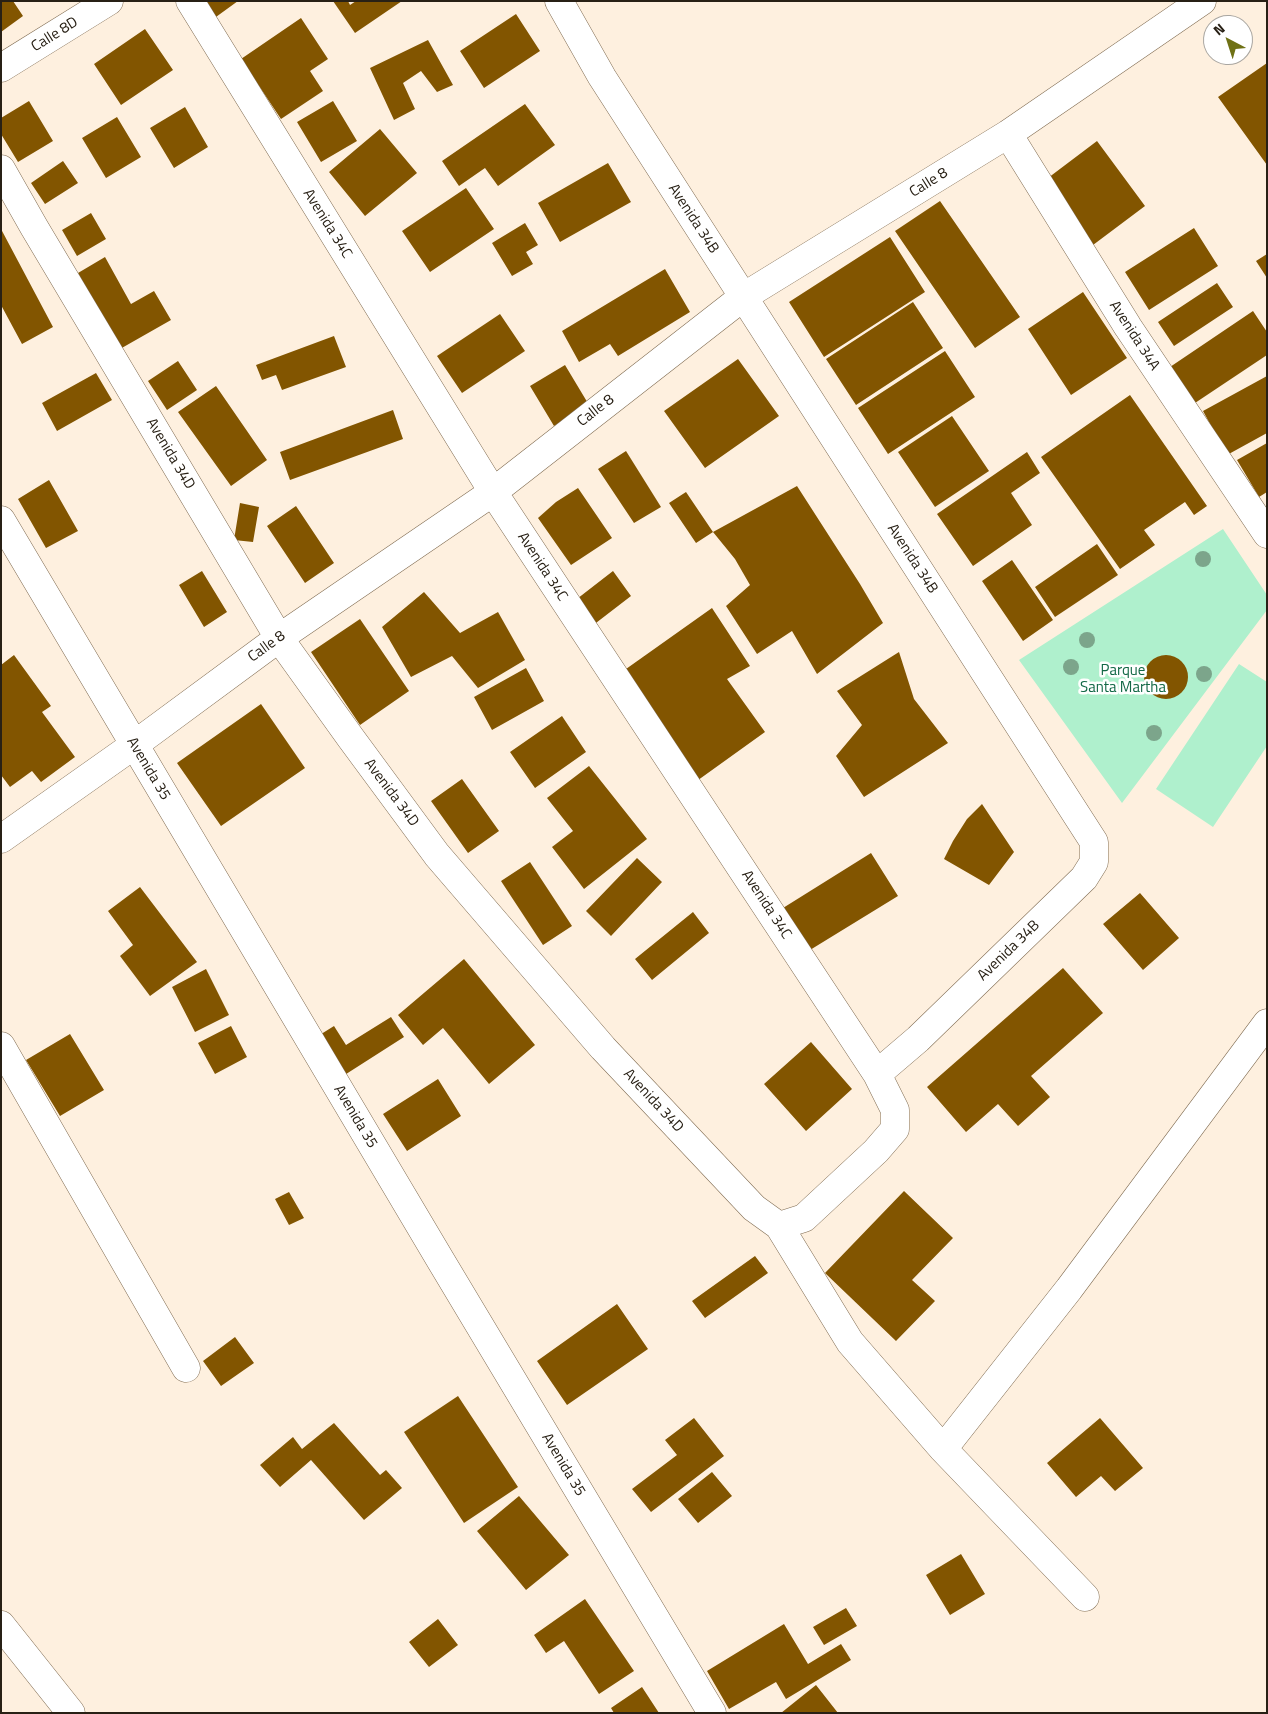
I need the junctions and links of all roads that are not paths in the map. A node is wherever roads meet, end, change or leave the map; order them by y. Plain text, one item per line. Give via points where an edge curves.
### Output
1 (109, 1) edge
2 (190, 1) edge
3 (559, 1) edge
4 (1202, 1) edge
5 (1, 68) edge
6 (1008, 134) junction
7 (1, 169) edge
8 (743, 297) junction
9 (492, 492) junction
10 (1, 520) edge
11 (1267, 534) edge
12 (279, 638) junction
13 (134, 745) junction
14 (1, 839) edge
15 (1267, 1023) edge
16 (1, 1046) edge
17 (877, 1074) junction
18 (779, 1226) junction
19 (186, 1368) dead end
20 (943, 1449) junction
21 (1085, 1597) dead end
22 (1, 1625) edge
23 (71, 1713) edge
24 (712, 1713) edge

1 - 5 street, Calle 8D
2 - 9 street, Avenida 34C
3 - 8 street, Avenida 34B via 602,77
4 - 6 street, Calle 8
6 - 8 street, Calle 8
6 - 11 street, Avenida 34A via 1128,327
7 - 12 street, Avenida 34D
8 - 9 street, Calle 8
8 - 17 street, Avenida 34B via 1094,842 1094,862 1084,878 918,1039
9 - 12 street, Calle 8
9 - 17 street, Avenida 34C
10 - 13 street, Avenida 35
12 - 13 street, Calle 8
12 - 18 street, Avenida 34D via 437,855 603,1048 754,1208
13 - 14 street, Calle 8
13 - 24 street, Avenida 35
15 - 20 street via 1069,1289
16 - 19 street
17 - 18 street, Avenida 34C via 895,1110 895,1129 804,1218
18 - 20 street via 850,1342
20 - 21 street
22 - 23 street

